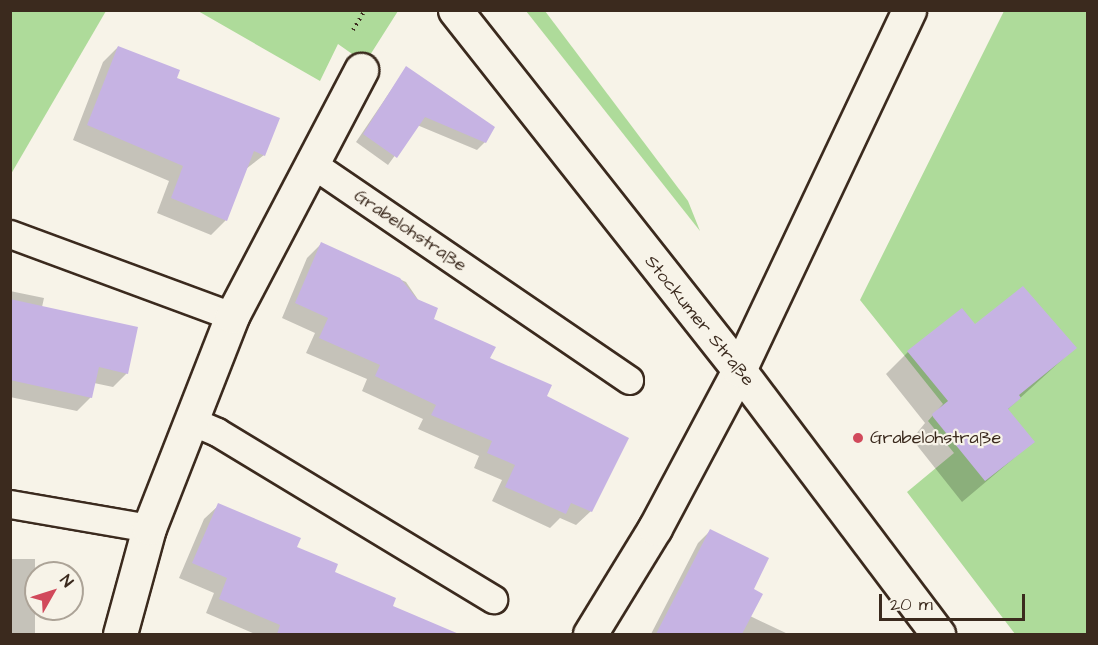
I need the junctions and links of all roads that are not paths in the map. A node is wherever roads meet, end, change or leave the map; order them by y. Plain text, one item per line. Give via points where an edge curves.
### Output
1 (455, 10) edge
2 (909, 10) edge
3 (361, 70) dead end
4 (311, 163) junction
5 (10, 234) edge
6 (232, 316) junction
7 (739, 370) junction
8 (629, 380) dead end
9 (189, 420) junction
10 (10, 504) edge
11 (149, 528) junction
12 (493, 599) dead end
13 (120, 634) edge
14 (590, 634) edge
15 (938, 634) edge

1 - 7 street, Stockumer Straße
2 - 7 street
3 - 4 street
4 - 6 street
4 - 8 lane, Grabelohstraße
5 - 6 lane
6 - 9 street
7 - 14 street via 655,528
7 - 15 street, Stockumer Straße
9 - 11 street
9 - 12 lane via 217,432
10 - 11 lane
11 - 13 street

